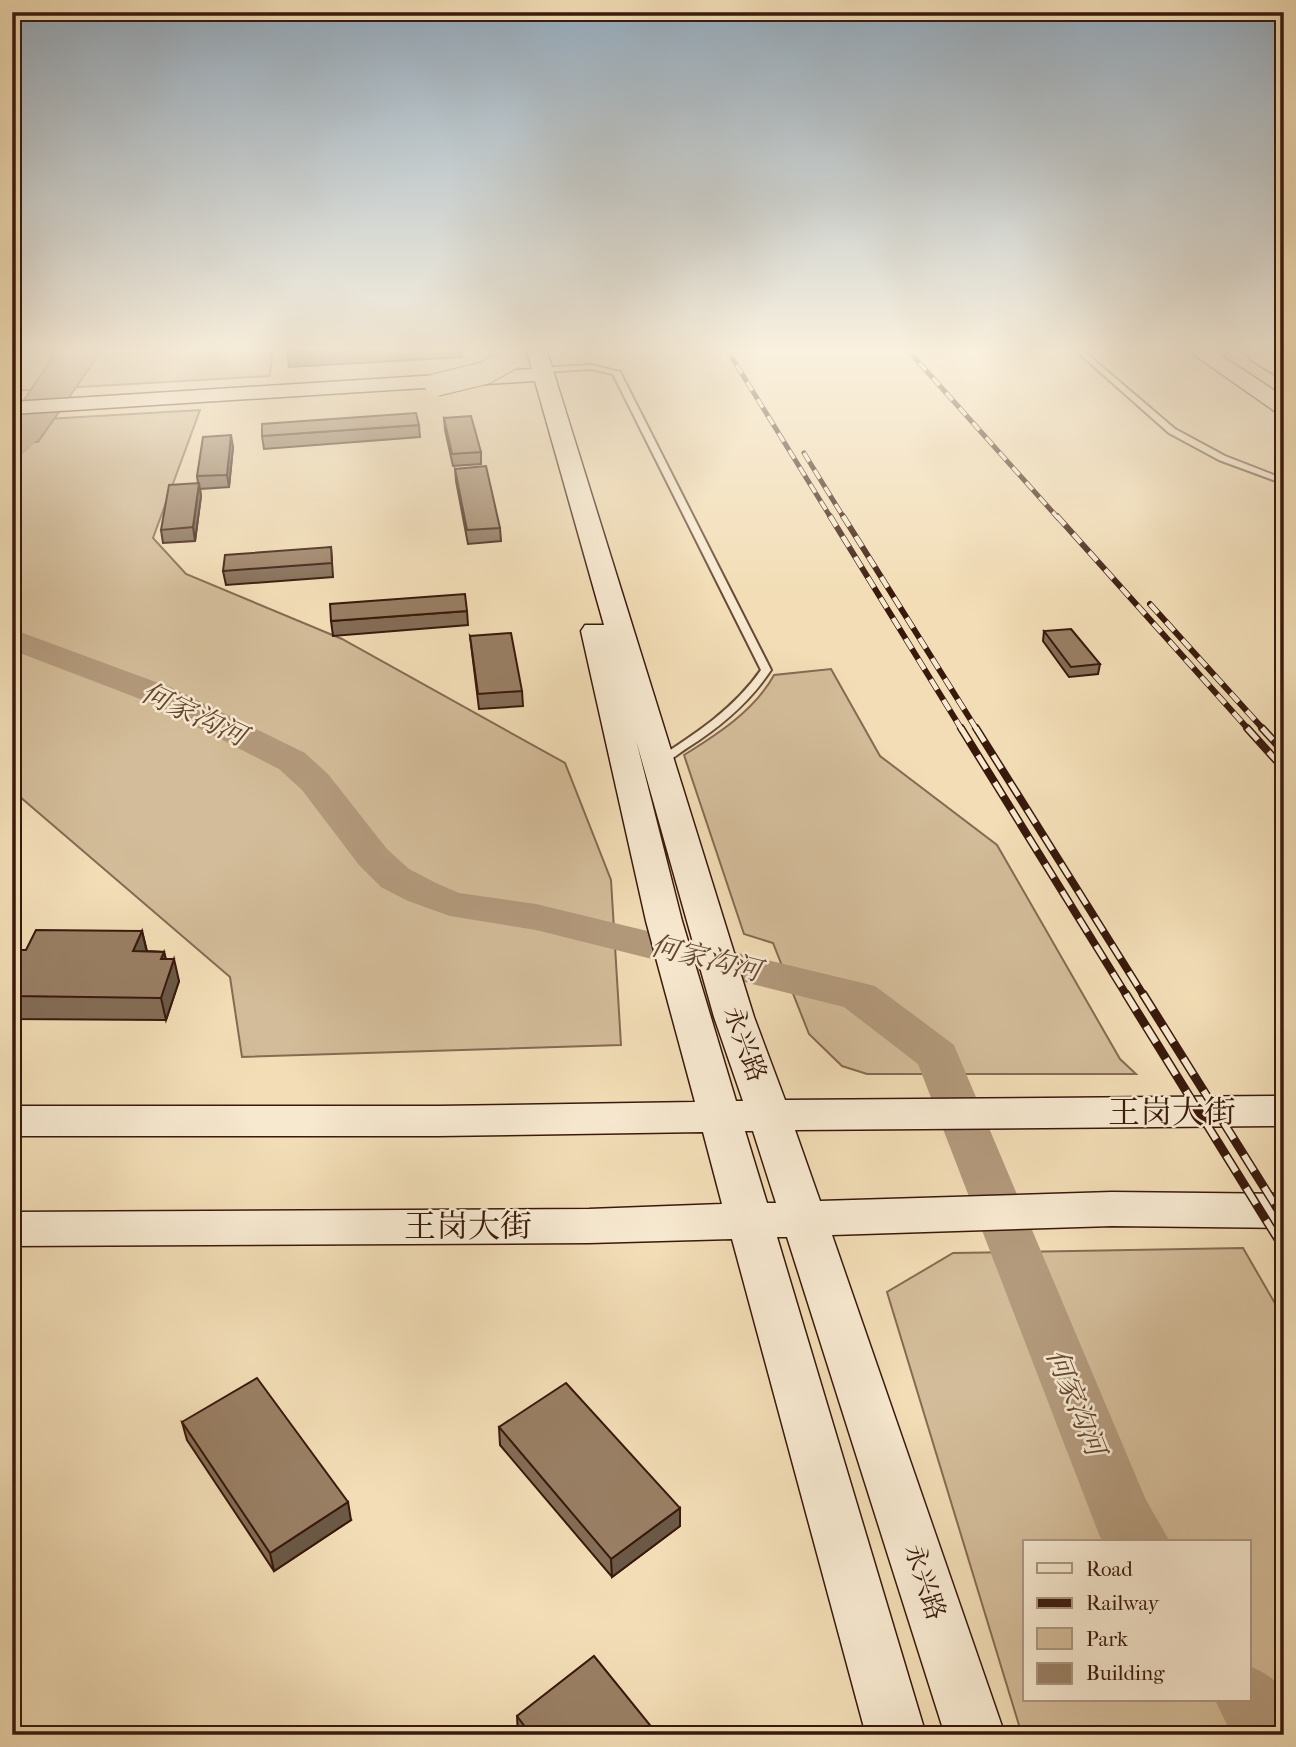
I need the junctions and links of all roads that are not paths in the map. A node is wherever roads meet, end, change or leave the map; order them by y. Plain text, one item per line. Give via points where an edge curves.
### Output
1 (548, 430) edge
2 (553, 430) edge
3 (645, 430) edge
4 (1170, 430) edge
5 (1284, 482) edge
6 (657, 763) junction
7 (1284, 1111) edge
8 (771, 1115) junction
9 (719, 1117) junction
10 (12, 1121) edge
11 (1284, 1211) edge
12 (802, 1217) junction
13 (750, 1220) junction
14 (12, 1229) edge
15 (897, 1735) edge
16 (975, 1735) edge

1 - 9 main road, 永兴路 via 664,921
2 - 6 main road, 永兴路
3 - 6 lane via 766,670 743,700 713,726
4 - 5 lane via 1222,458
6 - 8 main road, 永兴路 via 734,1017
7 - 8 main road, 王岗大街
8 - 9 main road
8 - 12 main road, 永兴路
9 - 10 main road
9 - 13 main road, 永兴路
11 - 12 main road, 王岗大街 via 1112,1209
12 - 13 main road, 王岗大街
12 - 16 main road, 永兴路
13 - 14 main road, 王岗大街 via 575,1226
13 - 15 main road, 永兴路

